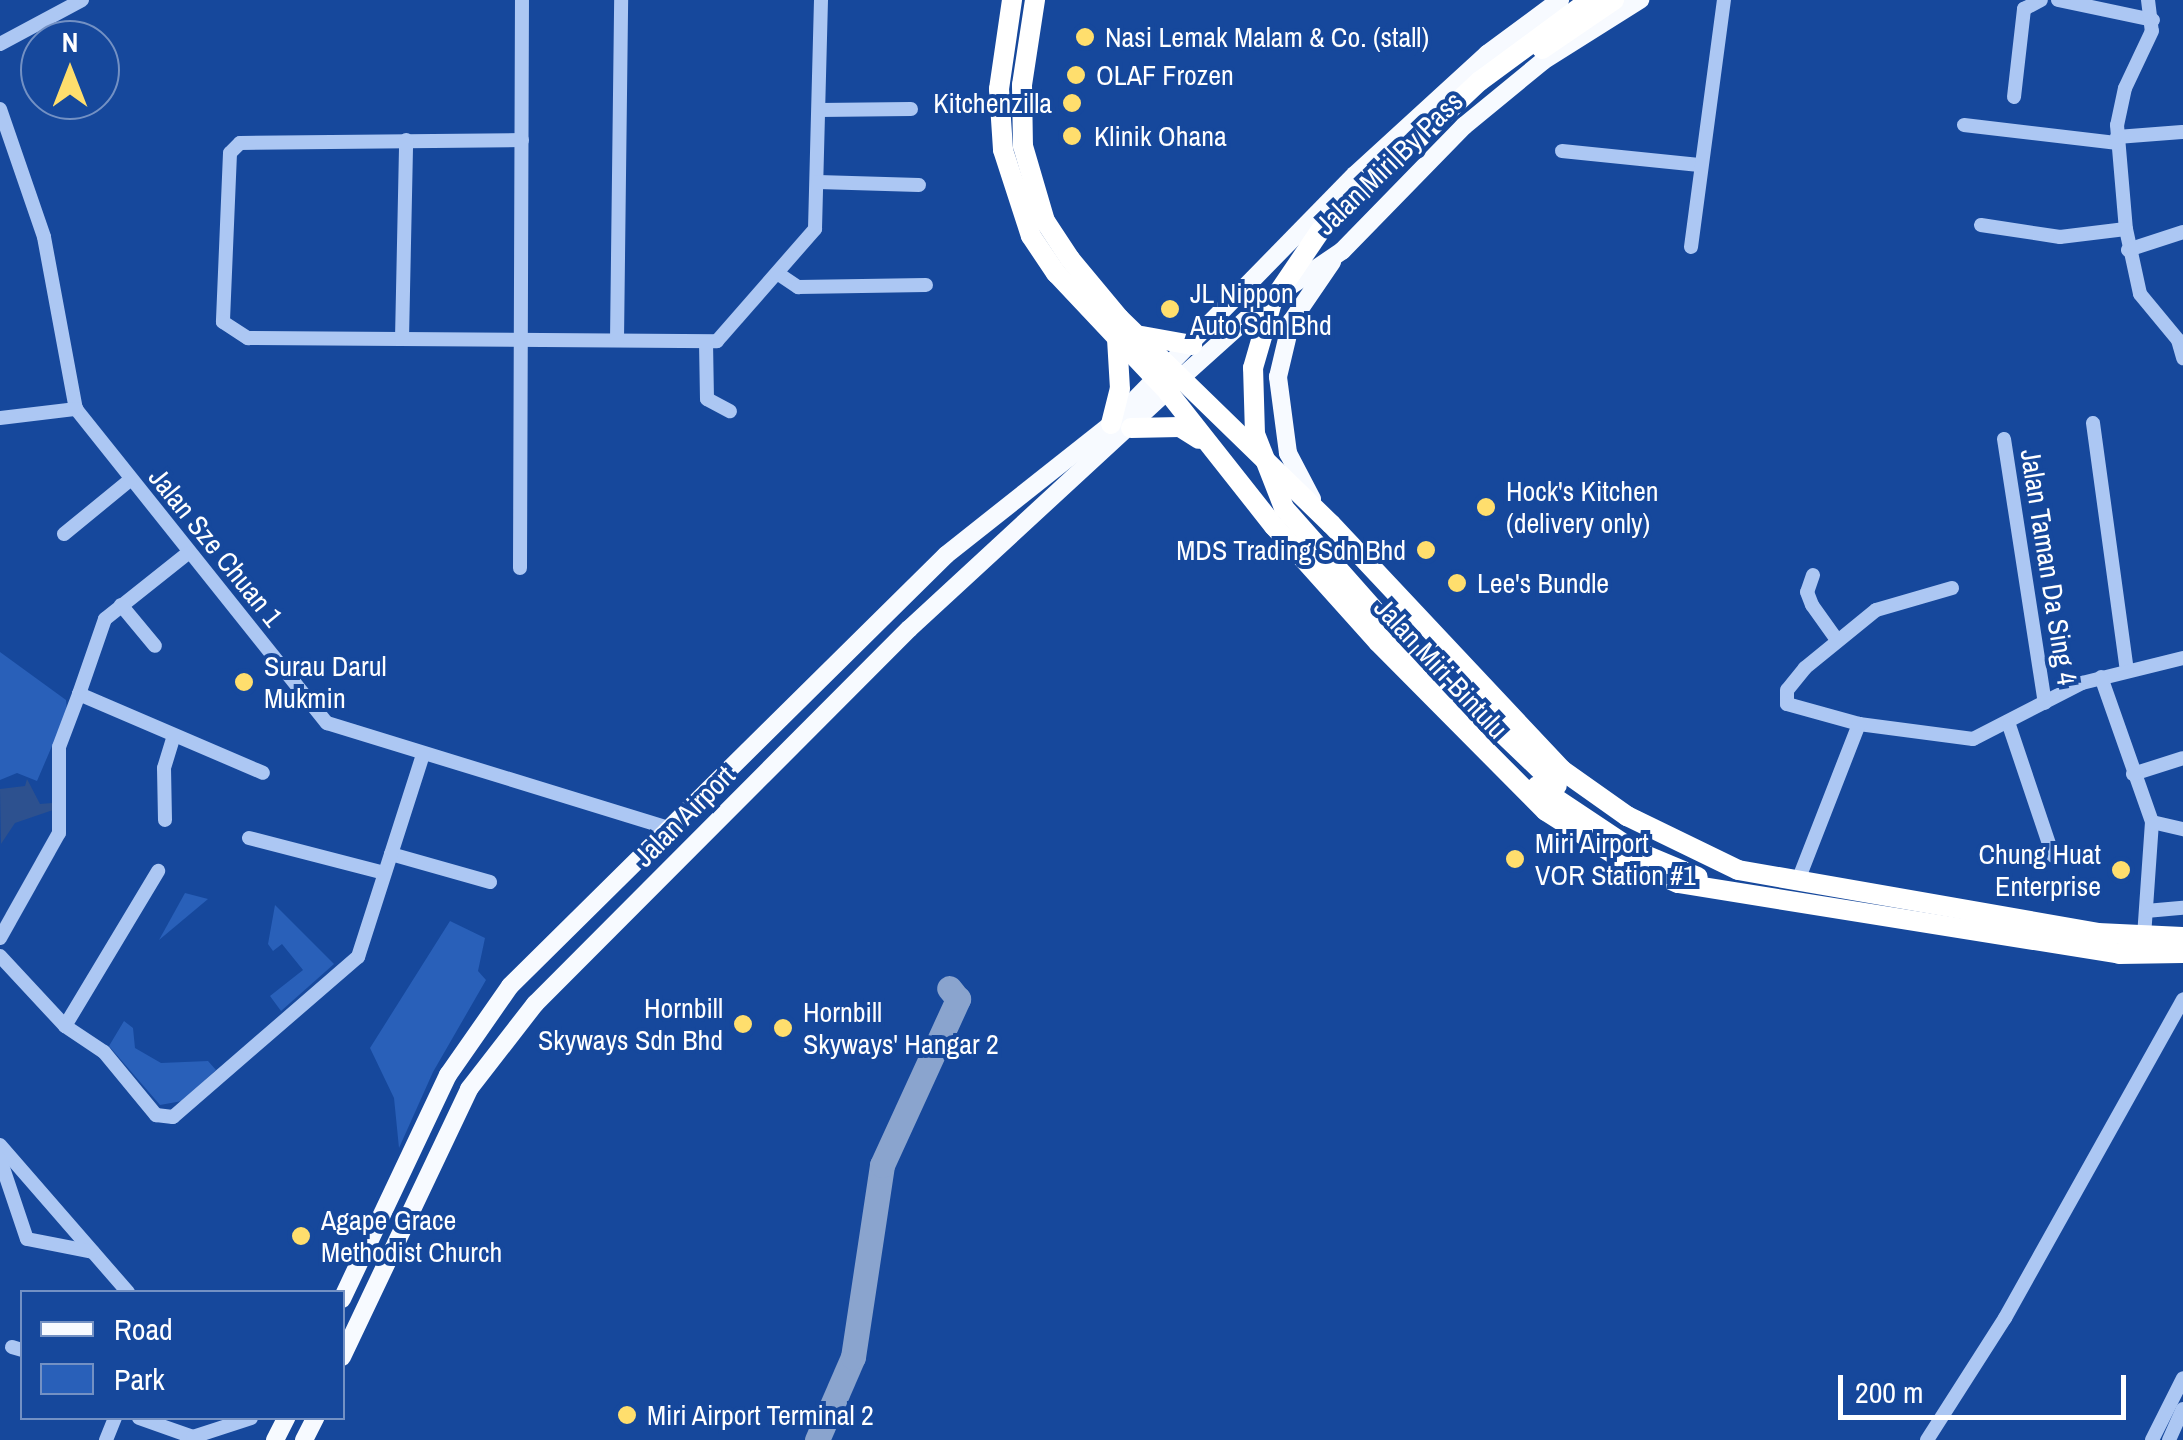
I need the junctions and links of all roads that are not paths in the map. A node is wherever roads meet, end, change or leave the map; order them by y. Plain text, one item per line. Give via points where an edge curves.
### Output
1 (82, 0) edge
2 (522, 0) edge
3 (620, 0) edge
4 (821, 0) edge
5 (1012, 0) edge
6 (1034, 0) edge
7 (1590, 0) edge
8 (1614, 0) edge
9 (1640, 0) edge
10 (1724, 0) edge
11 (2042, 0) edge
12 (2058, 0) edge
13 (2148, 0) edge
14 (1551, 2) edge
15 (2153, 20) junction
16 (0, 44) edge
17 (2014, 97) dead end
18 (0, 109) edge
19 (911, 109) dead end
20 (819, 110) junction
21 (1964, 126) dead end
22 (2182, 132) edge
23 (406, 140) junction
24 (522, 140) junction
25 (2118, 140) junction
26 (1562, 151) dead end
27 (1699, 165) junction
28 (818, 182) junction
29 (919, 184) dead end
30 (1981, 226) dead end
31 (2126, 230) junction
32 (2183, 232) edge
33 (1691, 247) dead end
34 (2128, 250) junction
35 (1342, 251) junction
36 (780, 275) junction
37 (926, 285) dead end
38 (1124, 335) junction
39 (519, 338) junction
40 (2181, 338) edge
41 (402, 339) junction
42 (616, 340) junction
43 (706, 342) junction
44 (1192, 345) junction
45 (2183, 358) edge
46 (1170, 379) junction
47 (76, 409) junction
48 (730, 411) dead end
49 (0, 418) edge
50 (2093, 423) dead end
51 (1121, 426) junction
52 (2004, 438) dead end
53 (1210, 445) junction
54 (130, 480) junction
55 (1331, 524) junction
56 (64, 534) dead end
57 (188, 552) junction
58 (520, 568) dead end
59 (1813, 575) dead end
60 (1952, 588) dead end
61 (121, 605) junction
62 (1837, 640) junction
63 (155, 646) dead end
64 (2183, 658) edge
65 (2127, 672) junction
66 (2102, 678) junction
67 (79, 694) junction
68 (2045, 702) junction
69 (1859, 724) junction
70 (2009, 725) junction
71 (174, 736) junction
72 (424, 755) junction
73 (2183, 758) edge
74 (263, 773) dead end
75 (2133, 774) junction
76 (165, 820) dead end
77 (2152, 822) junction
78 (714, 825) junction
79 (669, 828) junction
80 (2183, 829) edge
81 (249, 838) dead end
82 (391, 854) junction
83 (2053, 856) dead end
84 (1738, 870) junction
85 (158, 871) dead end
86 (384, 873) junction
87 (490, 882) dead end
88 (1797, 883) junction
89 (1736, 893) junction
90 (2183, 908) edge
91 (2146, 911) junction
92 (2183, 936) edge
93 (2144, 937) junction
94 (0, 938) edge
95 (2183, 954) edge
96 (0, 956) edge
97 (2183, 999) edge
98 (65, 1026) junction
99 (0, 1144) edge
100 (0, 1160) edge
101 (93, 1252) junction
102 (126, 1290) edge
103 (345, 1293) edge
104 (345, 1351) edge
105 (2183, 1378) edge
106 (2183, 1409) edge
107 (145, 1420) edge
108 (245, 1420) edge
109 (1927, 1440) edge
110 (2152, 1440) edge
111 (2168, 1440) edge

1 - 16 street
2 - 24 street
3 - 42 street
4 - 20 street
5 - 38 highway, Jalan Miri-Bintulu via 1000,89 1013,190 1056,274
6 - 38 highway, Jalan Miri-Bintulu via 1022,85 1032,186 1070,259
7 - 89 highway via 1480,81 1305,248 1272,302 1256,348 1255,434 1268,477 1303,535 1506,758 1556,801 1633,850
8 - 84 highway via 1482,94 1312,260 1271,334 1264,416 1276,465 1306,519 1539,774 1621,830 1698,862
9 - 35 main road, Jalan Miri By Pass via 1543,61 1464,126
10 - 27 street
11 - 17 street via 2024,9
12 - 15 street
13 - 15 street
14 - 44 main road, Jalan Miri By Pass via 1383,149
15 - 25 street via 2125,88
18 - 47 street, Jalan Sze Chuan 1 via 44,236
19 - 20 street
20 - 28 street
21 - 25 street
22 - 25 street
23 - 24 street
23 - 41 street
23 - 41 street via 250,140 230,152 223,322 248,338
24 - 39 street
25 - 31 street
26 - 27 street
27 - 33 street
28 - 29 street
28 - 36 street via 815,228
30 - 31 street via 2060,237
31 - 34 street
32 - 34 street
34 - 40 street via 2140,294
35 - 46 main road, Jalan Miri By Pass
35 - 55 main road via 1302,300 1278,377 1288,453
36 - 37 street via 798,288
36 - 43 street via 723,338
38 - 44 highway
38 - 46 highway, Jalan Miri-Bintulu
38 - 51 highway
39 - 41 street
39 - 42 street
39 - 58 street
40 - 45 street
42 - 43 street
43 - 48 street via 707,400
44 - 46 main road, Jalan Miri By Pass
46 - 51 main road, Jalan Airport
46 - 53 highway, Jalan Miri-Bintulu
46 - 55 highway, Jalan Miri-Bintulu
47 - 49 street
47 - 54 street, Jalan Sze Chuan 1
50 - 65 street
51 - 53 highway via 1180,426
51 - 78 main road, Jalan Airport
51 - 79 main road, Jalan Airport via 946,554
52 - 68 street, Jalan Taman Da Sing 4
53 - 89 highway, Jalan Miri-Bintulu via 1378,642 1546,811 1649,873
54 - 56 street
54 - 57 street, Jalan Sze Chuan 1
55 - 84 highway, Jalan Miri-Bintulu via 1562,770 1627,816
57 - 61 street
57 - 72 street, Jalan Sze Chuan 1 via 328,723
59 - 62 street via 1807,592 1812,606
60 - 62 street via 1887,604
61 - 63 street
61 - 67 street via 105,619
62 - 69 street via 1784,697 1795,709
64 - 65 street
65 - 66 street
66 - 68 street
66 - 75 street
67 - 71 street
67 - 94 street via 59,747 59,833
68 - 70 street
69 - 70 street via 1972,739
69 - 88 street
70 - 83 street
71 - 74 street
71 - 76 street via 164,768
72 - 79 street, Jalan Sze Chuan 1
72 - 82 street
73 - 75 street
75 - 77 street
77 - 80 street
77 - 91 street
78 - 79 main road via 692,833
78 - 104 main road, Jalan Airport via 505,1037 436,1152
79 - 103 main road, Jalan Airport via 510,986 468,1040
81 - 86 street
82 - 86 street
82 - 87 street
84 - 88 highway, Jalan Miri-Bintulu
85 - 98 street
86 - 98 street via 352,966 173,1117 156,1115 104,1052
88 - 93 highway, Jalan Miri-Bintulu
89 - 95 highway, Jalan Miri-Bintulu via 2119,954
90 - 91 street
91 - 93 street
92 - 93 highway, Jalan Miri-Bintulu
96 - 98 street
97 - 109 street via 2005,1318
99 - 101 street
100 - 101 street via 27,1238
101 - 102 street
105 - 110 street
106 - 111 street
107 - 108 street via 193,1437

